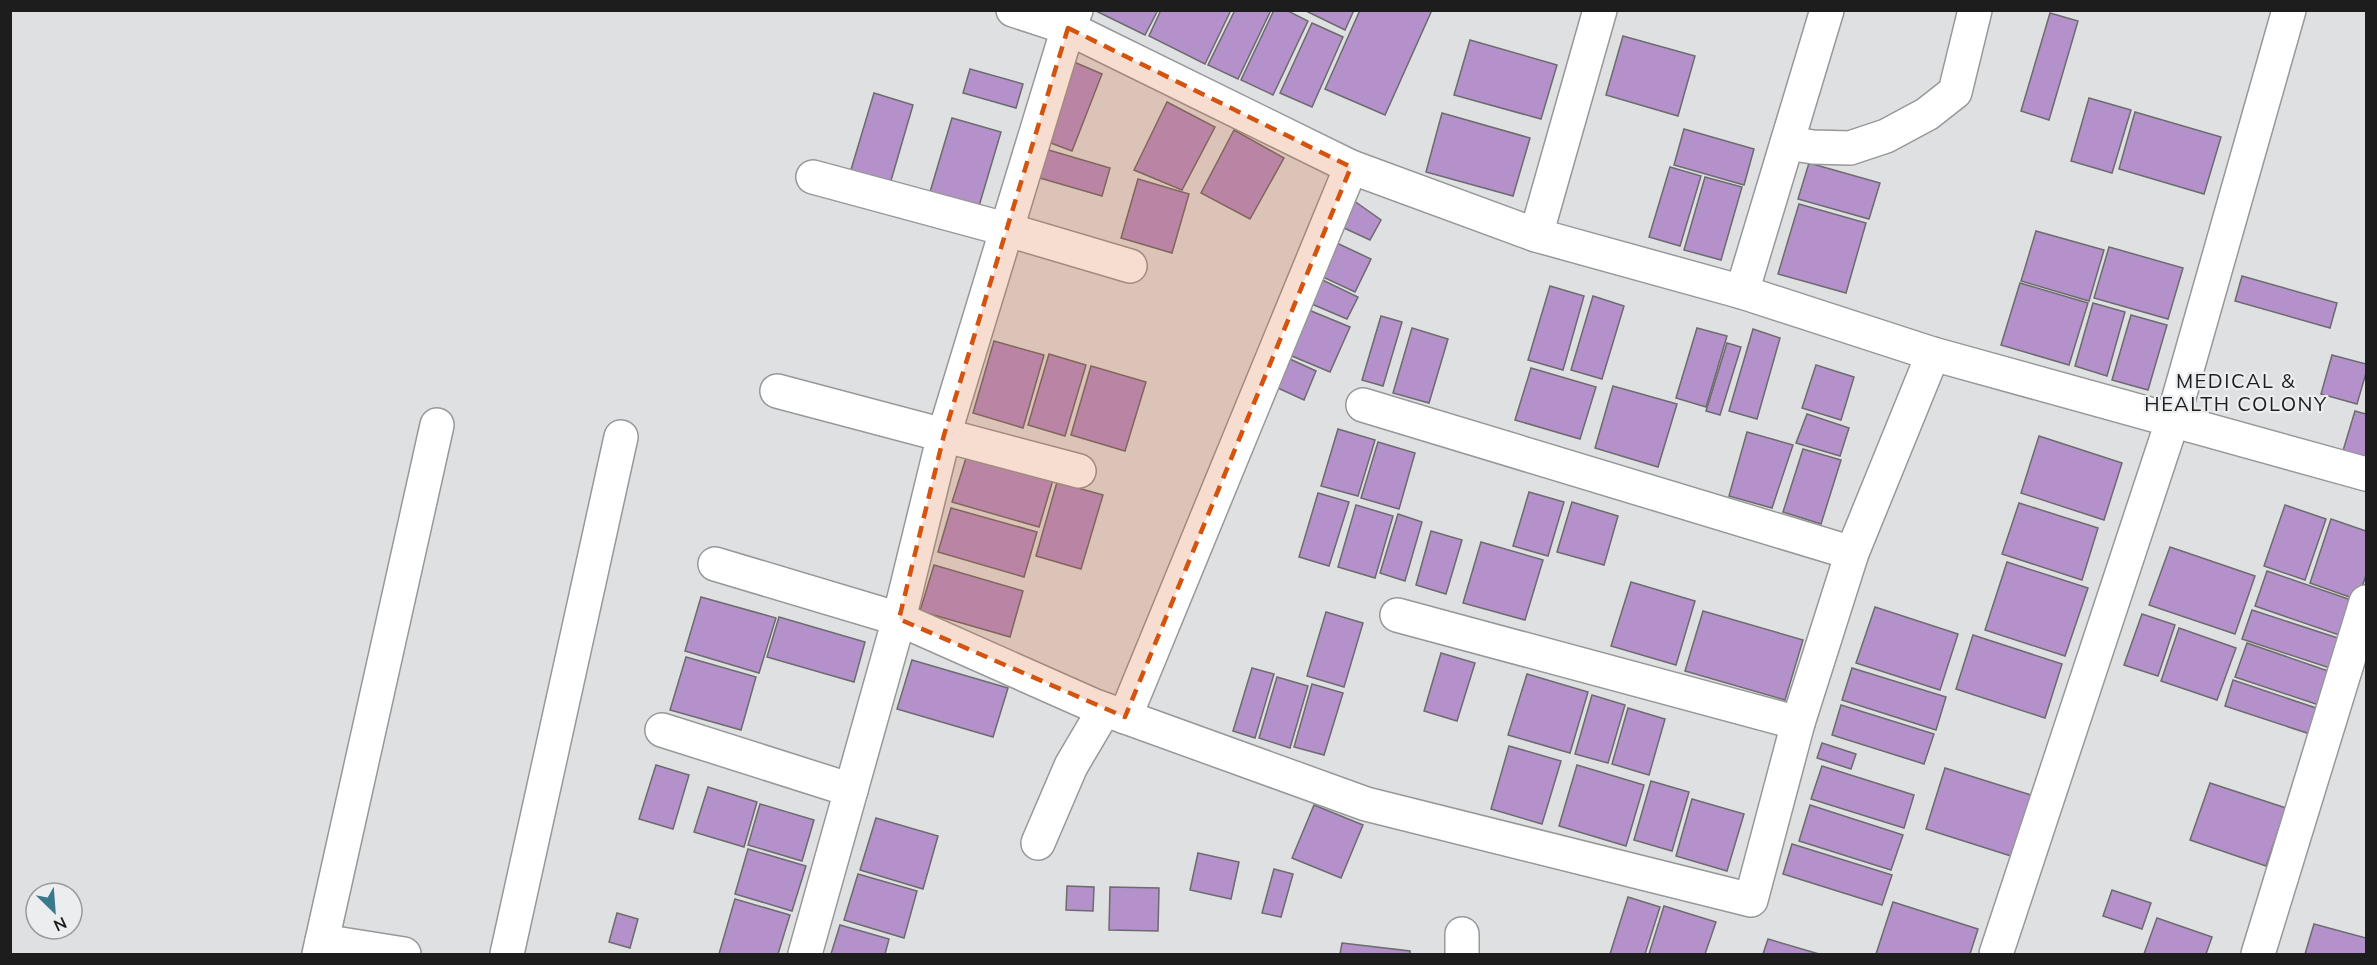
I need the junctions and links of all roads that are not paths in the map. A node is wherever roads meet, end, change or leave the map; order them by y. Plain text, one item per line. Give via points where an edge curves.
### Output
1 (1013, 10) edge
2 (1600, 10) edge
3 (1827, 10) edge
4 (1975, 10) edge
5 (2289, 10) edge
6 (1072, 19) edge
7 (1787, 143) junction
8 (1351, 167) junction
9 (813, 177) dead end
10 (1005, 230) junction
11 (1536, 235) junction
12 (1130, 266) dead end
13 (1742, 292) junction
14 (1933, 354) junction
15 (777, 391) dead end
16 (1363, 405) dead end
17 (2172, 422) junction
18 (437, 425) dead end
19 (944, 435) junction
20 (621, 437) dead end
21 (1079, 471) dead end
22 (2367, 474) edge
23 (1852, 553) junction
24 (715, 564) dead end
25 (2367, 602) edge
26 (1397, 615) dead end
27 (899, 618) junction
28 (1114, 713) junction
29 (1798, 723) junction
30 (662, 730) dead end
31 (851, 790) junction
32 (1038, 843) dead end
33 (320, 947) edge
34 (404, 954) edge
35 (507, 954) edge
36 (805, 954) edge
37 (1996, 954) edge
38 (2258, 954) edge

1 - 6 street
2 - 11 street
3 - 7 street
4 - 7 street via 1955,92 1927,114 1886,136 1850,148
5 - 17 street
6 - 8 street
6 - 10 street
7 - 13 street
8 - 11 street
8 - 28 street
9 - 10 street
10 - 12 street
10 - 19 street
11 - 13 street
13 - 14 street
14 - 17 street
14 - 23 street
15 - 19 street
16 - 23 street
17 - 22 street
17 - 37 street
18 - 33 street
19 - 21 street
19 - 27 street
20 - 35 street
23 - 29 street
24 - 27 street
25 - 38 street
26 - 29 street
27 - 28 street
27 - 31 street
28 - 29 street via 1366,804 1751,900
28 - 32 street via 1071,766
30 - 31 street
31 - 36 street
33 - 34 street

